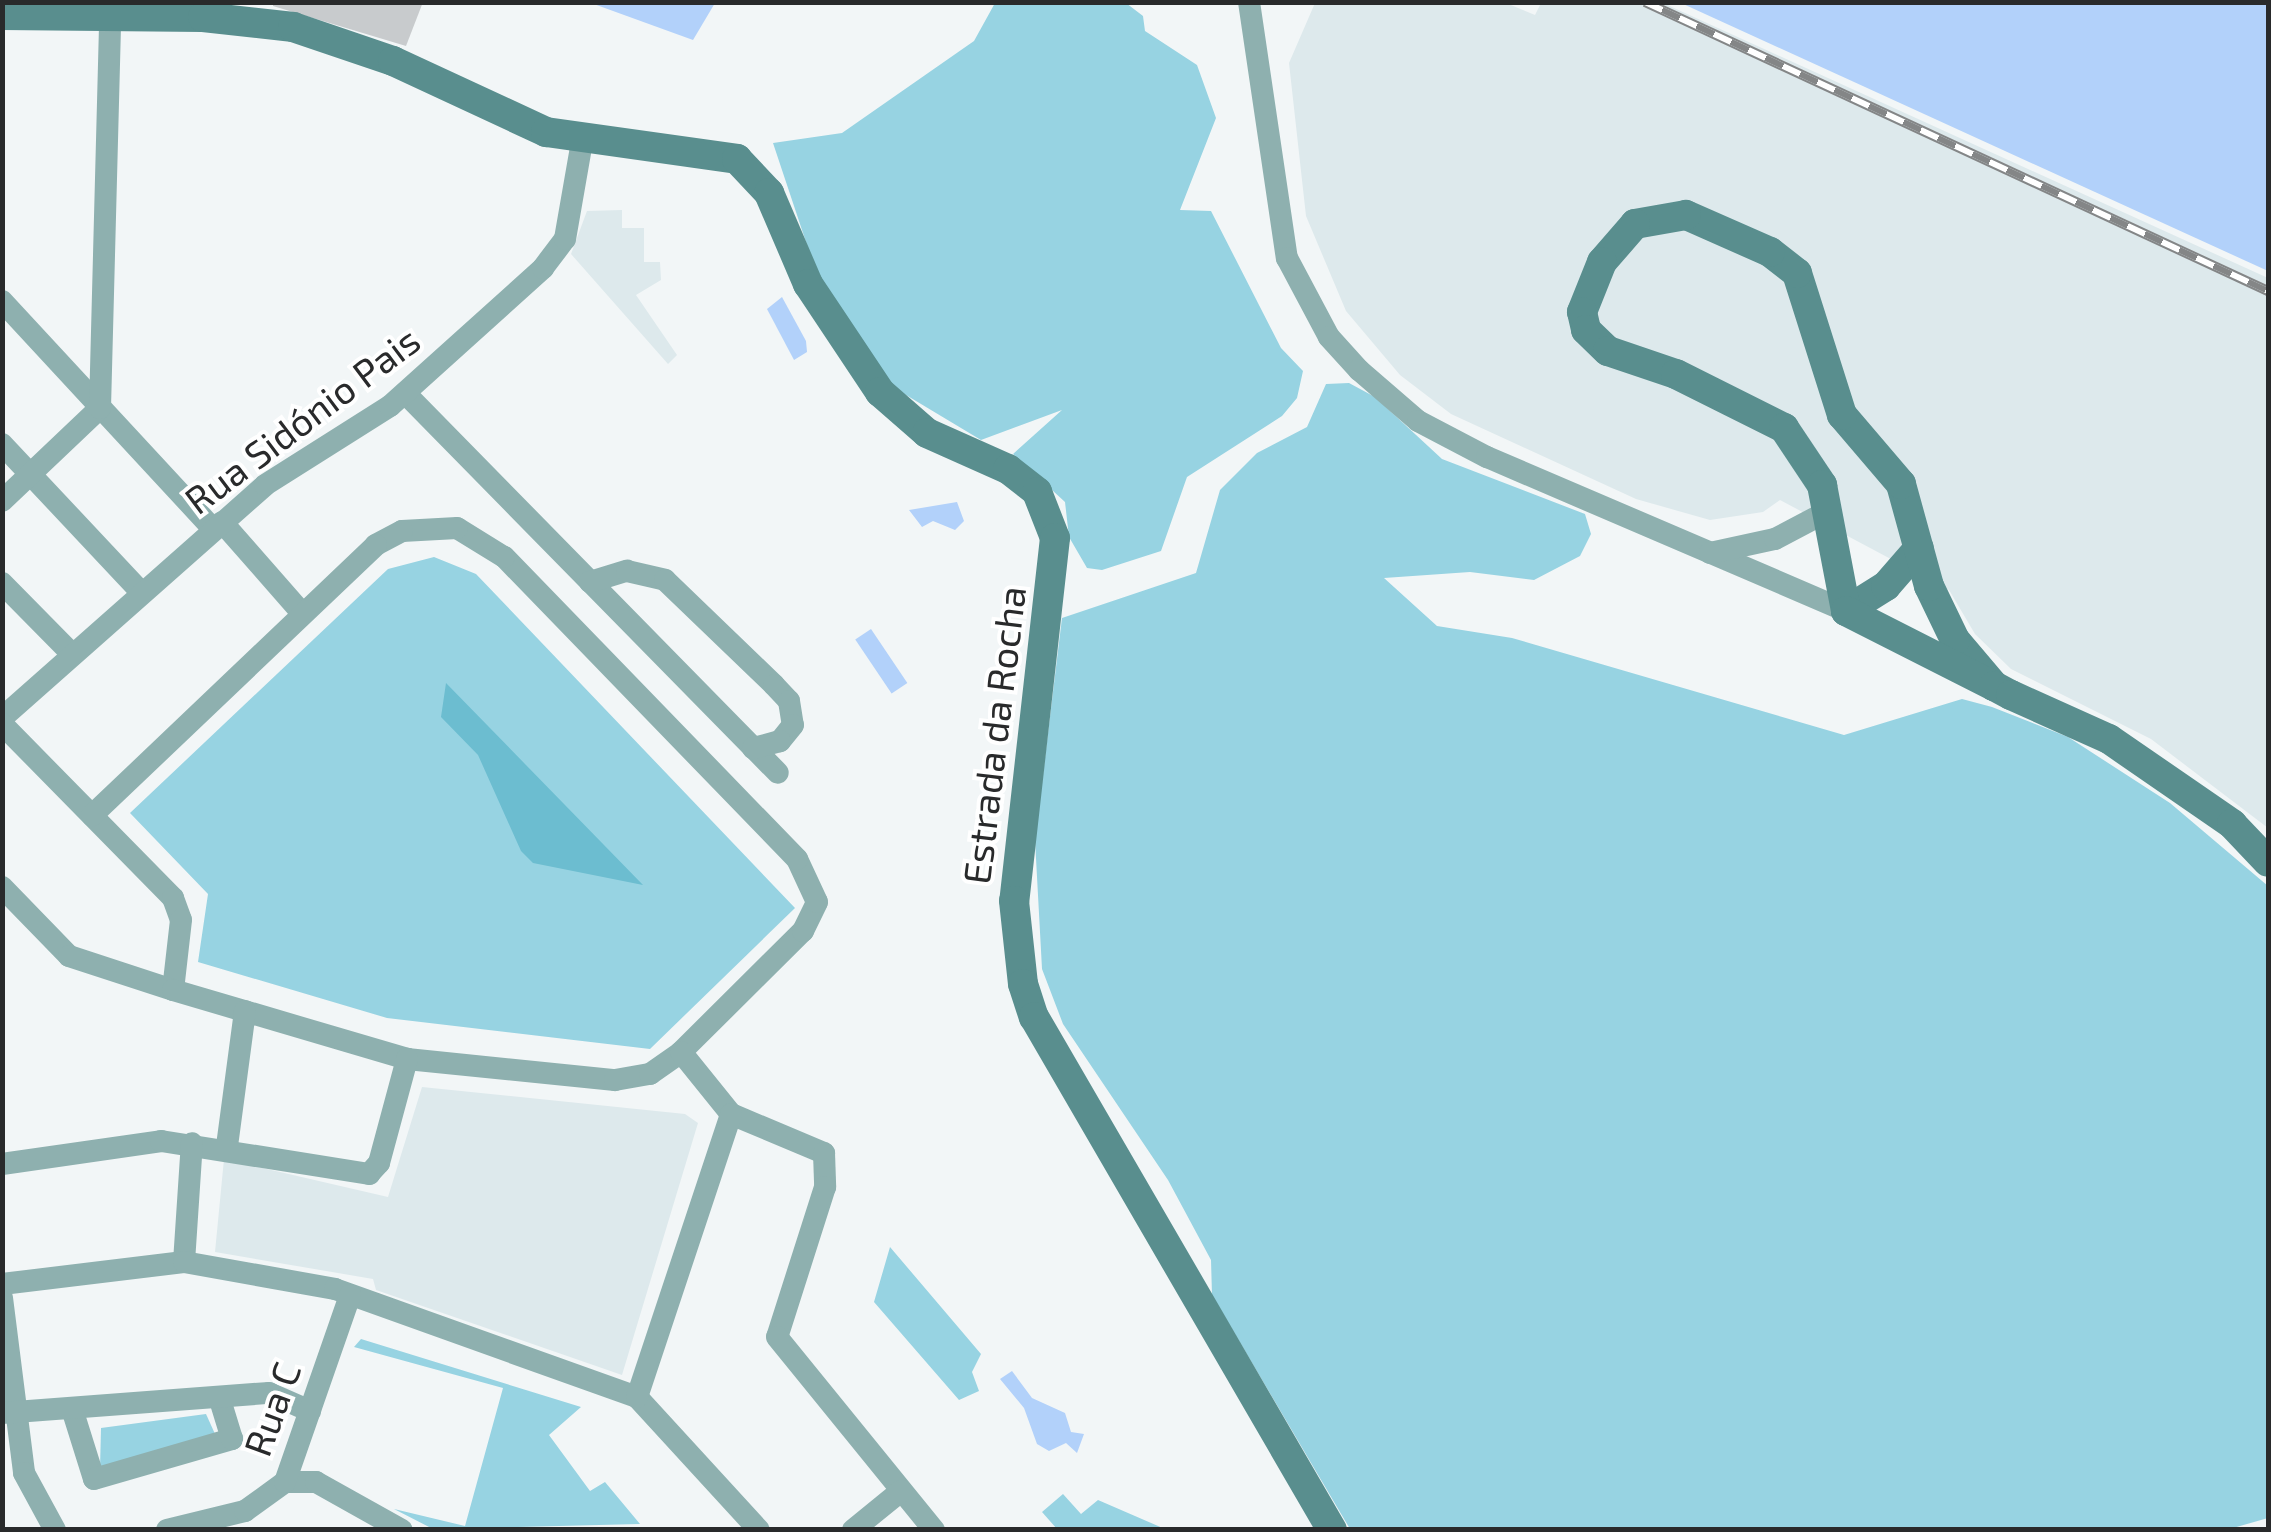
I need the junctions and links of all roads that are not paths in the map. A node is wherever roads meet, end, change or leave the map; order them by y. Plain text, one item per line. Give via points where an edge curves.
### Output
1 (1249, 2) edge
2 (2, 7) edge
3 (2, 15) edge
4 (47, 16) junction
5 (110, 16) junction
6 (582, 142) junction
7 (2, 301) edge
8 (405, 393) junction
9 (100, 408) junction
10 (2, 444) edge
11 (31, 474) junction
12 (2, 500) edge
13 (1828, 510) junction
14 (218, 526) junction
15 (1919, 548) junction
16 (1709, 553) junction
17 (590, 582) junction
18 (2, 584) edge
19 (141, 592) junction
20 (1846, 611) junction
21 (302, 613) junction
22 (72, 654) junction
23 (1994, 686) junction
24 (2, 721) edge
25 (753, 748) junction
26 (778, 774) dead end
27 (92, 815) junction
28 (2268, 862) edge
29 (4, 890) edge
30 (173, 990) junction
31 (245, 1011) junction
32 (681, 1052) junction
33 (407, 1059) junction
34 (731, 1114) junction
35 (192, 1143) junction
36 (227, 1146) junction
37 (2, 1164) edge
38 (184, 1262) junction
39 (2, 1284) edge
40 (350, 1294) junction
41 (2, 1298) edge
42 (638, 1397) junction
43 (221, 1402) junction
44 (310, 1411) junction
45 (72, 1412) junction
46 (9, 1413) edge
47 (13, 1478) edge
48 (285, 1482) junction
49 (901, 1490) junction
50 (55, 1530) edge
51 (166, 1530) edge
52 (402, 1530) edge
53 (759, 1530) edge
54 (853, 1530) edge
55 (934, 1530) edge
56 (1332, 1530) edge

1 - 16 street via 1287,258 1329,336 1418,421
2 - 4 street
3 - 4 street
4 - 5 street
5 - 6 street via 293,27
5 - 9 street
6 - 8 street, Rua Sidónio Pais via 573,212 556,253
6 - 56 street, Estrada da Rocha via 722,157 753,169 808,284 880,392 927,433 1026,480 1046,506 1053,575 1014,902 1023,984 1034,1017
7 - 9 street
8 - 14 street, Rua Sidónio Pais
8 - 17 street
9 - 11 street
9 - 14 street
10 - 11 street
11 - 12 street
11 - 19 street
13 - 15 street via 1806,454 1784,428 1593,341 1582,312 1586,297 1616,241 1636,224 1686,216 1770,252 1796,274 1842,416 1901,484
13 - 16 street via 1775,539
13 - 20 street
14 - 19 street, Rua Sidónio Pais
14 - 21 street
15 - 20 street via 1886,586
15 - 23 street via 1955,640
16 - 20 street
17 - 25 street
17 - 25 street via 626,570 665,580 774,685 789,701 793,725 780,741
18 - 22 street
19 - 22 street, Rua Sidónio Pais
20 - 23 street
21 - 27 street
21 - 32 street via 376,544 402,531 457,528 484,540 797,859 816,893 816,913
22 - 24 street, Rua Sidónio Pais
23 - 28 street via 2109,739 2232,824
24 - 27 street
25 - 26 street
27 - 30 street via 178,910
29 - 30 street via 69,956
30 - 31 street
31 - 33 street
31 - 36 street
32 - 33 street via 632,1080
32 - 34 street
33 - 36 street via 369,1174
34 - 42 street
34 - 49 street via 824,1153 825,1187 777,1337
35 - 36 street
35 - 37 street via 130,1142
35 - 38 street
38 - 39 street
38 - 40 street
40 - 42 street
40 - 44 street, Rua C
41 - 46 street
42 - 53 street
43 - 44 street via 269,1393
43 - 45 street
43 - 45 street via 232,1438 94,1479
44 - 48 street, Rua C
45 - 46 street
46 - 47 street
47 - 50 street
48 - 51 street, Rua C via 245,1511
48 - 52 street via 316,1482
49 - 54 street
49 - 55 street

